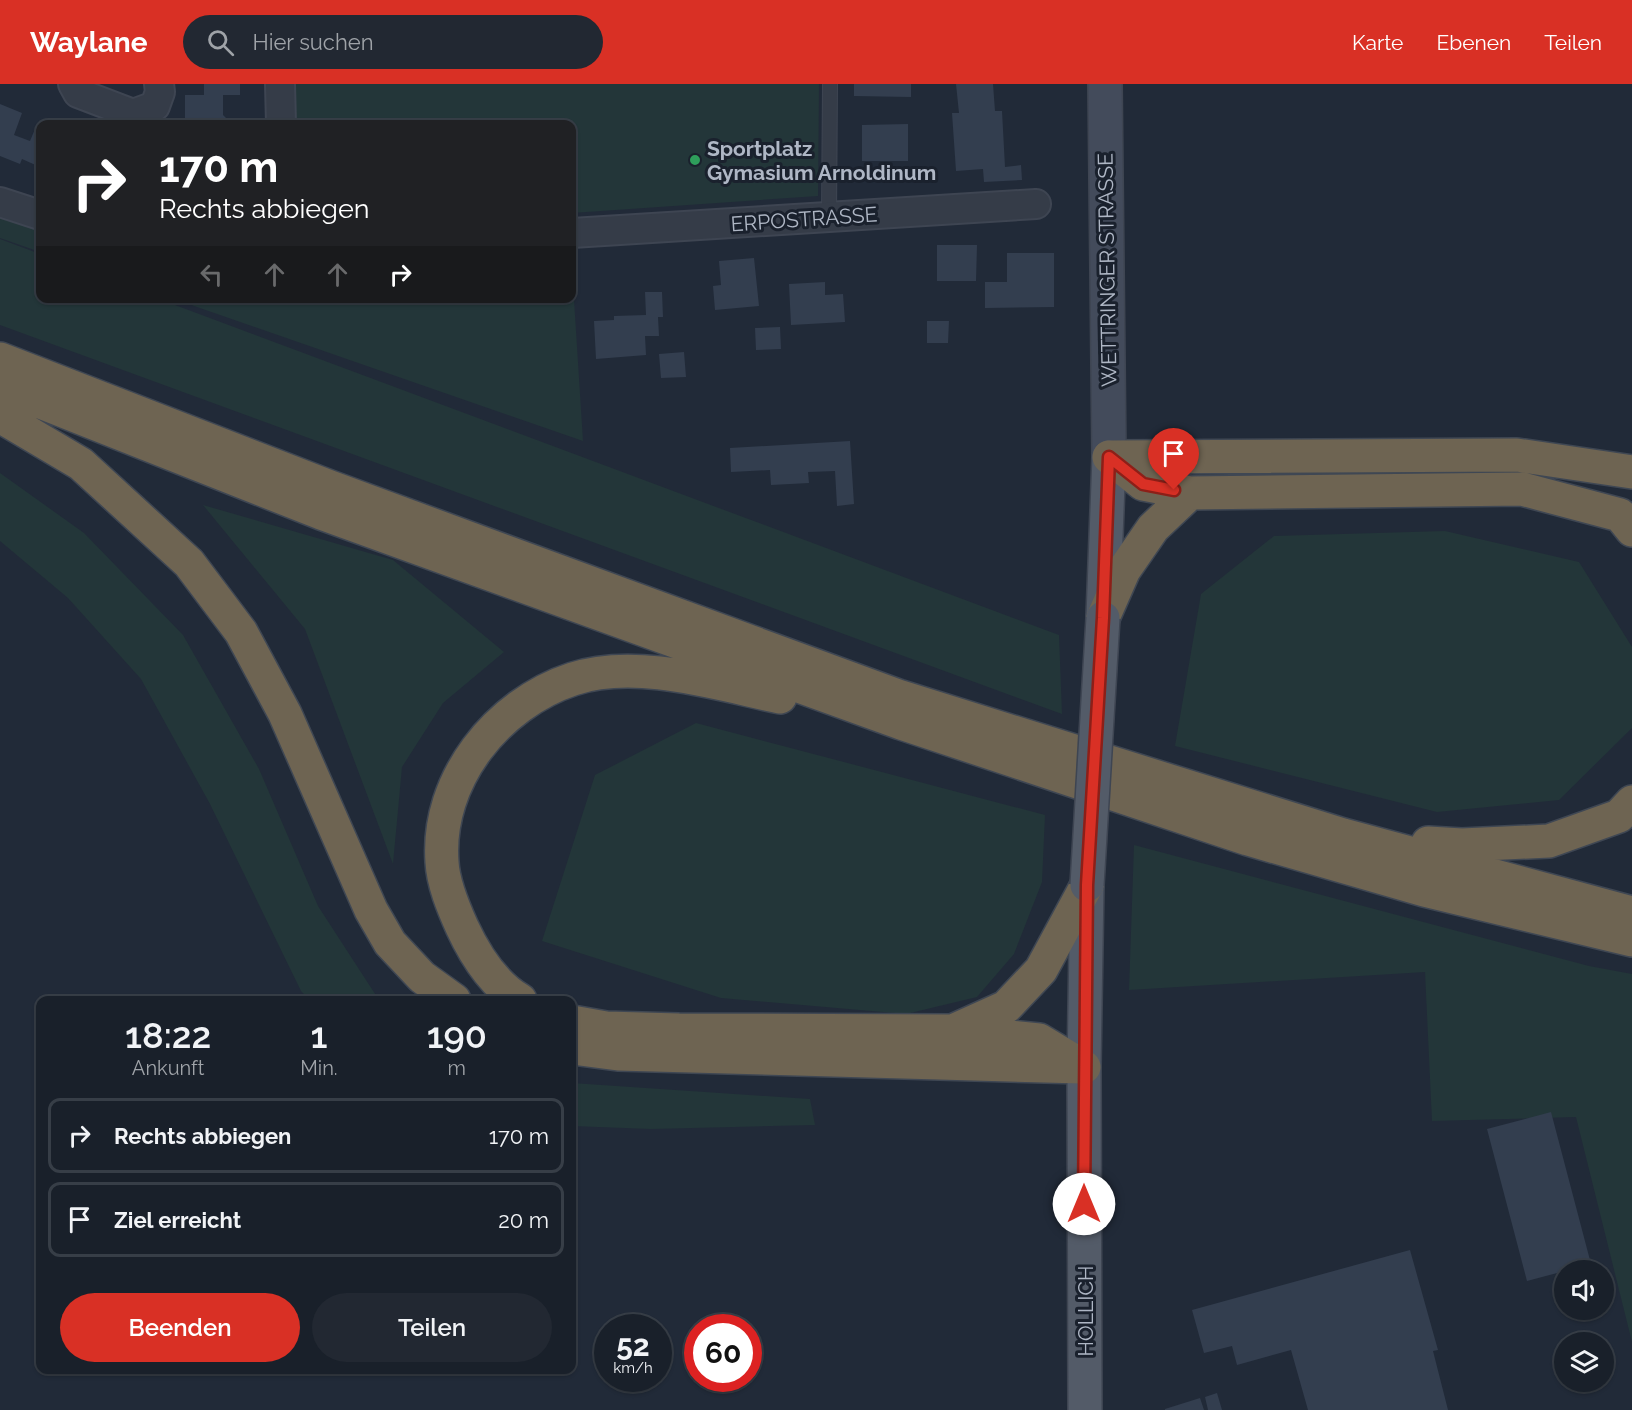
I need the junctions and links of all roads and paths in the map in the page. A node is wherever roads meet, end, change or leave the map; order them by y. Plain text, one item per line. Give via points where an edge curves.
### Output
1 (73, 84) edge
2 (159, 84) edge
3 (280, 84) edge
4 (830, 84) edge
5 (1105, 84) edge
6 (281, 120) edge
7 (0, 202) edge
8 (1036, 204) dead end
9 (36, 214) edge
10 (830, 217) junction
11 (576, 233) edge
12 (0, 360) edge
13 (0, 386) edge
14 (0, 416) edge
15 (1109, 457) junction
16 (1632, 472) edge
17 (1190, 493) junction
18 (1632, 530) edge
19 (1103, 618) junction
20 (901, 723) junction
21 (1632, 802) edge
22 (1342, 836) junction
23 (1087, 885) junction
24 (1632, 913) edge
25 (1632, 940) edge
26 (448, 996) edge
27 (513, 996) edge
28 (576, 1023) edge
29 (953, 1031) junction
30 (576, 1049) edge
31 (1084, 1067) junction
32 (1085, 1410) edge

1 - 2 street via 78,93 133,114 155,106
3 - 6 street
4 - 10 lane
5 - 15 main road, WETTRINGER STRASSE
7 - 9 street
8 - 10 street, ERPOSTRASSE
10 - 11 street, ERPOSTRASSE
12 - 22 highway via 330,487 898,696
13 - 20 highway via 321,513
14 - 26 highway via 81,464 189,563 241,632 285,714 371,910 390,943 422,977
15 - 16 highway via 1517,455
15 - 17 highway via 1143,484
15 - 19 main road, HOLLICH
17 - 18 highway via 1522,489 1620,515
17 - 19 highway via 1153,528 1124,570
19 - 23 main road, HOLLICH, bridge
20 - 25 highway via 1248,839 1424,890
20 - 27 highway via 671,674 618,672 574,678 506,718 474,750 454,787 443,825 441,863 452,904 473,950 504,991
21 - 22 highway via 1620,816 1549,841 1462,846
22 - 24 highway
23 - 29 highway via 1041,970 1006,1007
23 - 31 main road, HOLLICH
28 - 29 highway via 648,1029
29 - 31 highway via 1039,1040
30 - 31 highway via 618,1054
31 - 32 main road, HOLLICH

